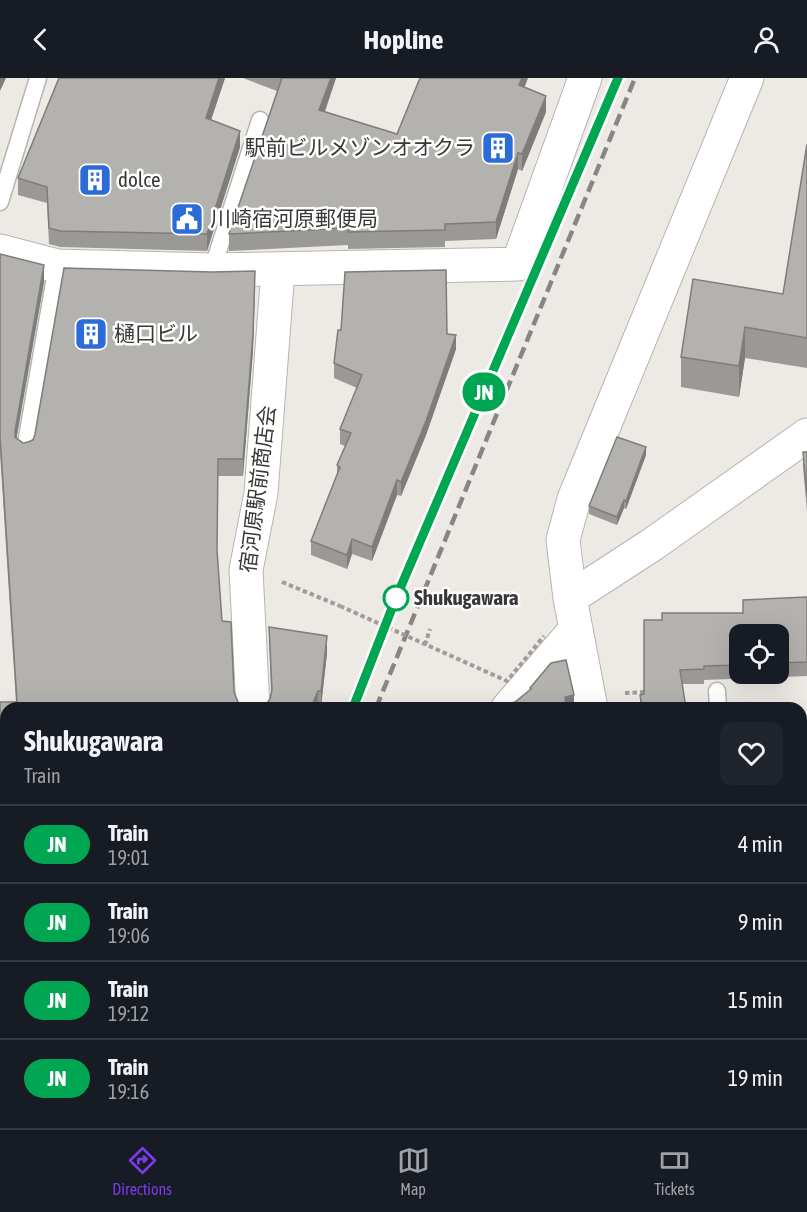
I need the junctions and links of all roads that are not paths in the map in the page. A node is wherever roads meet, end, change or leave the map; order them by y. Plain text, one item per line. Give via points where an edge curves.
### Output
1 (38, 78) edge
2 (585, 78) edge
3 (747, 78) edge
4 (260, 120) dead end
5 (0, 202) edge
6 (0, 251) edge
7 (57, 266) junction
8 (212, 270) junction
9 (278, 270) junction
10 (807, 435) edge
11 (25, 449) edge
12 (570, 598) junction
13 (576, 629) junction
14 (590, 701) edge
15 (253, 702) edge
16 (513, 702) edge

1 - 5 lane
2 - 9 street via 518,264
3 - 12 street via 574,499 563,540
4 - 8 lane
6 - 7 street
7 - 8 street
7 - 11 lane
8 - 9 street
9 - 15 street, 宿河原駅前商店会 via 261,493 246,570
10 - 12 street
12 - 13 street
13 - 14 street
13 - 16 street

